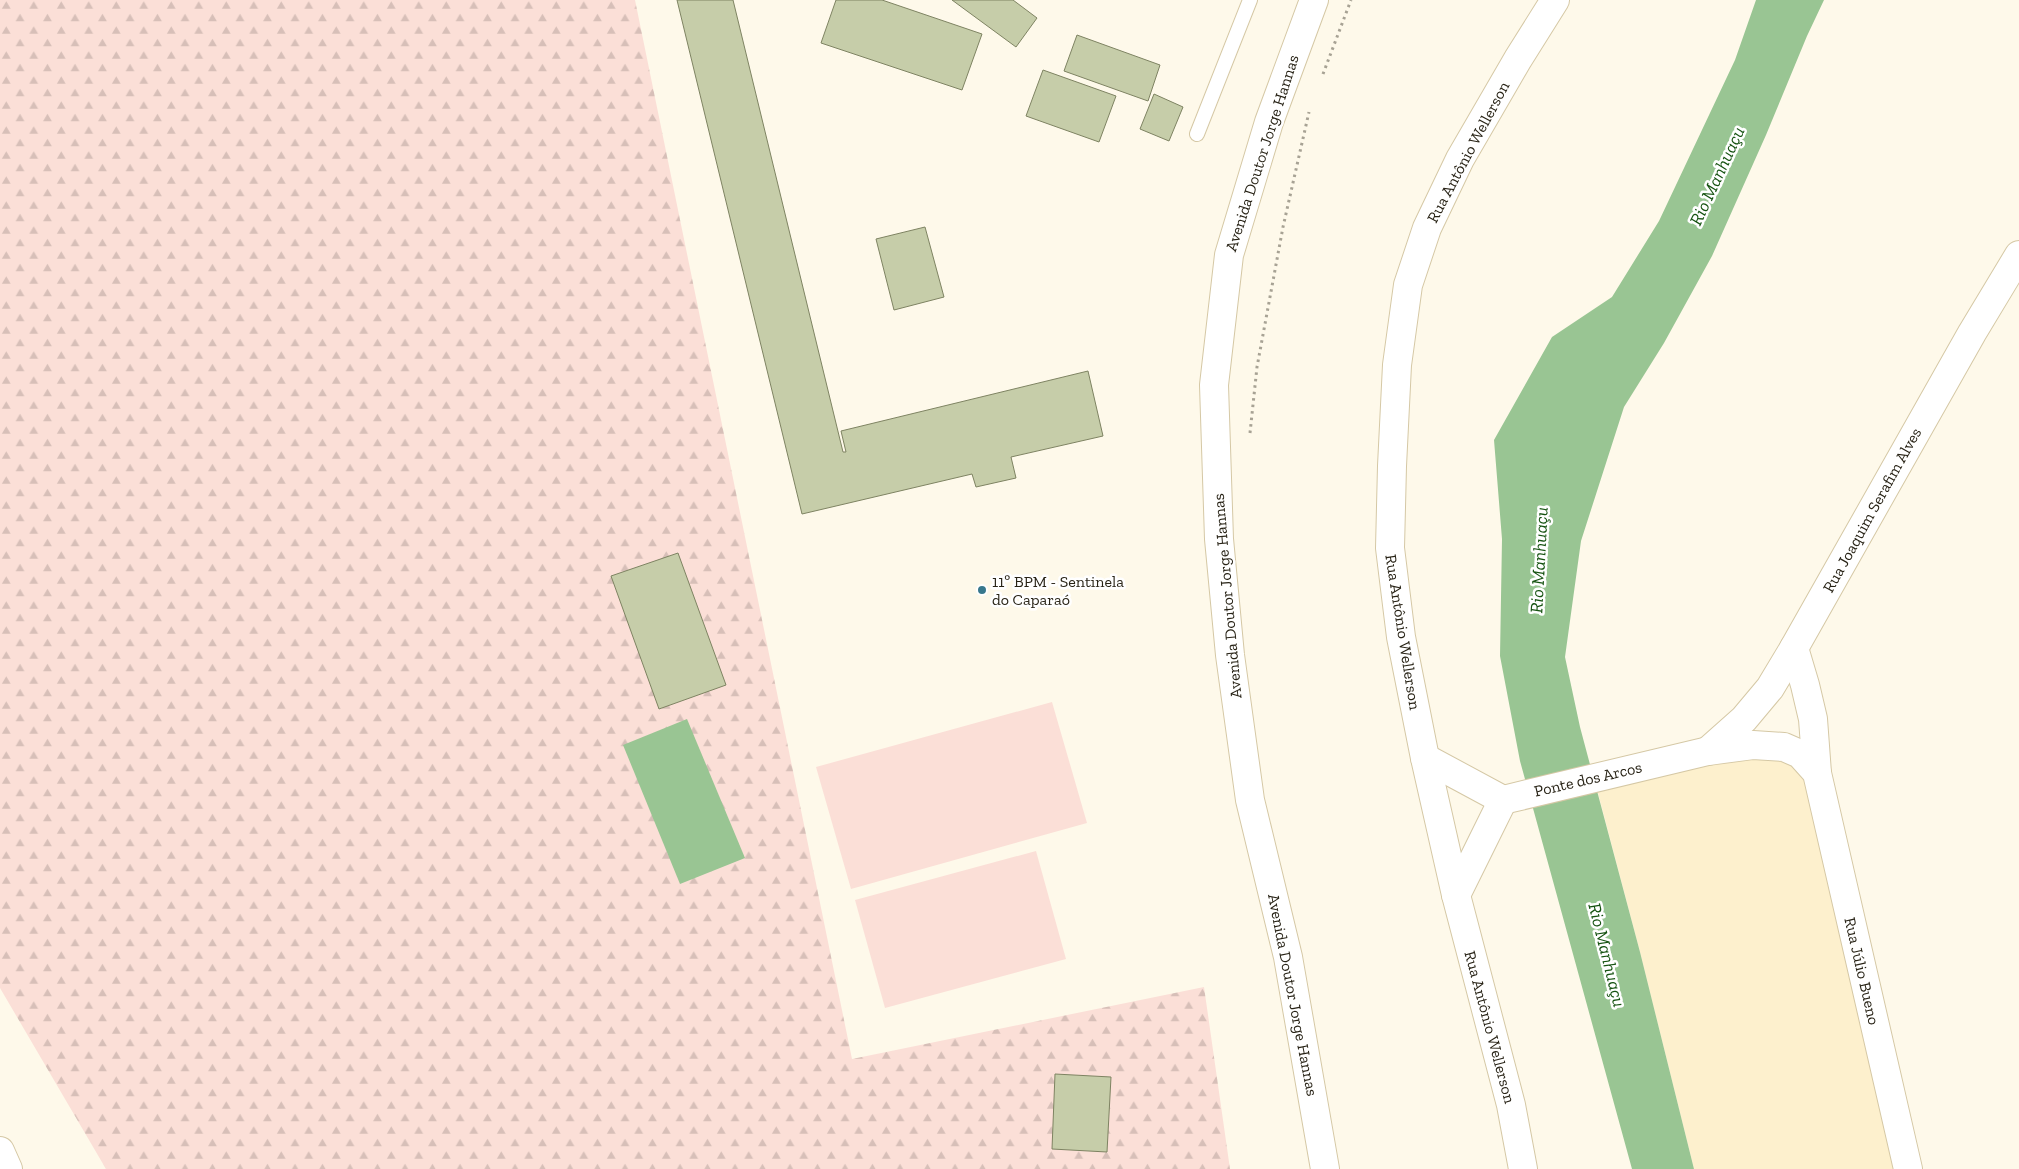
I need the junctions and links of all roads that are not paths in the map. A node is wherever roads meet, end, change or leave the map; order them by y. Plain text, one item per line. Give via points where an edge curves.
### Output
1 (1250, 0) edge
2 (1314, 0) edge
3 (1554, 0) edge
4 (1197, 134) dead end
5 (2019, 255) edge
6 (1794, 648) junction
7 (1708, 752) junction
8 (1425, 758) junction
9 (1672, 760) joint
10 (1817, 773) junction
11 (1510, 798) junction
12 (1456, 895) junction
13 (0, 1151) edge
14 (8, 1169) edge
15 (1325, 1169) edge
16 (1523, 1169) edge
17 (1908, 1169) edge

1 - 4 lane
2 - 15 main road, Avenida Doutor Jorge Hannas via 1269,122 1229,255 1214,385 1219,539 1230,655 1250,800 1288,957
3 - 8 main road, Rua Antônio Wellerson via 1460,160 1427,228 1408,285 1397,365 1390,548 1401,637
5 - 6 main road, Rua Joaquim Serafim Alves
6 - 7 main road, Rua Joaquim Serafim Alves via 1744,719
6 - 10 main road, Rua Júlio Bueno via 1813,719
7 - 9 main road, Rua Júlio Bueno
7 - 10 main road, Rua Júlio Bueno via 1753,745 1784,747 1800,754
8 - 11 main road
8 - 12 main road, Rua Antônio Wellerson
9 - 11 main road, Ponte dos Arcos
10 - 17 main road, Rua Júlio Bueno
11 - 12 main road
12 - 16 main road, Rua Antônio Wellerson via 1511,1105
13 - 14 main road

